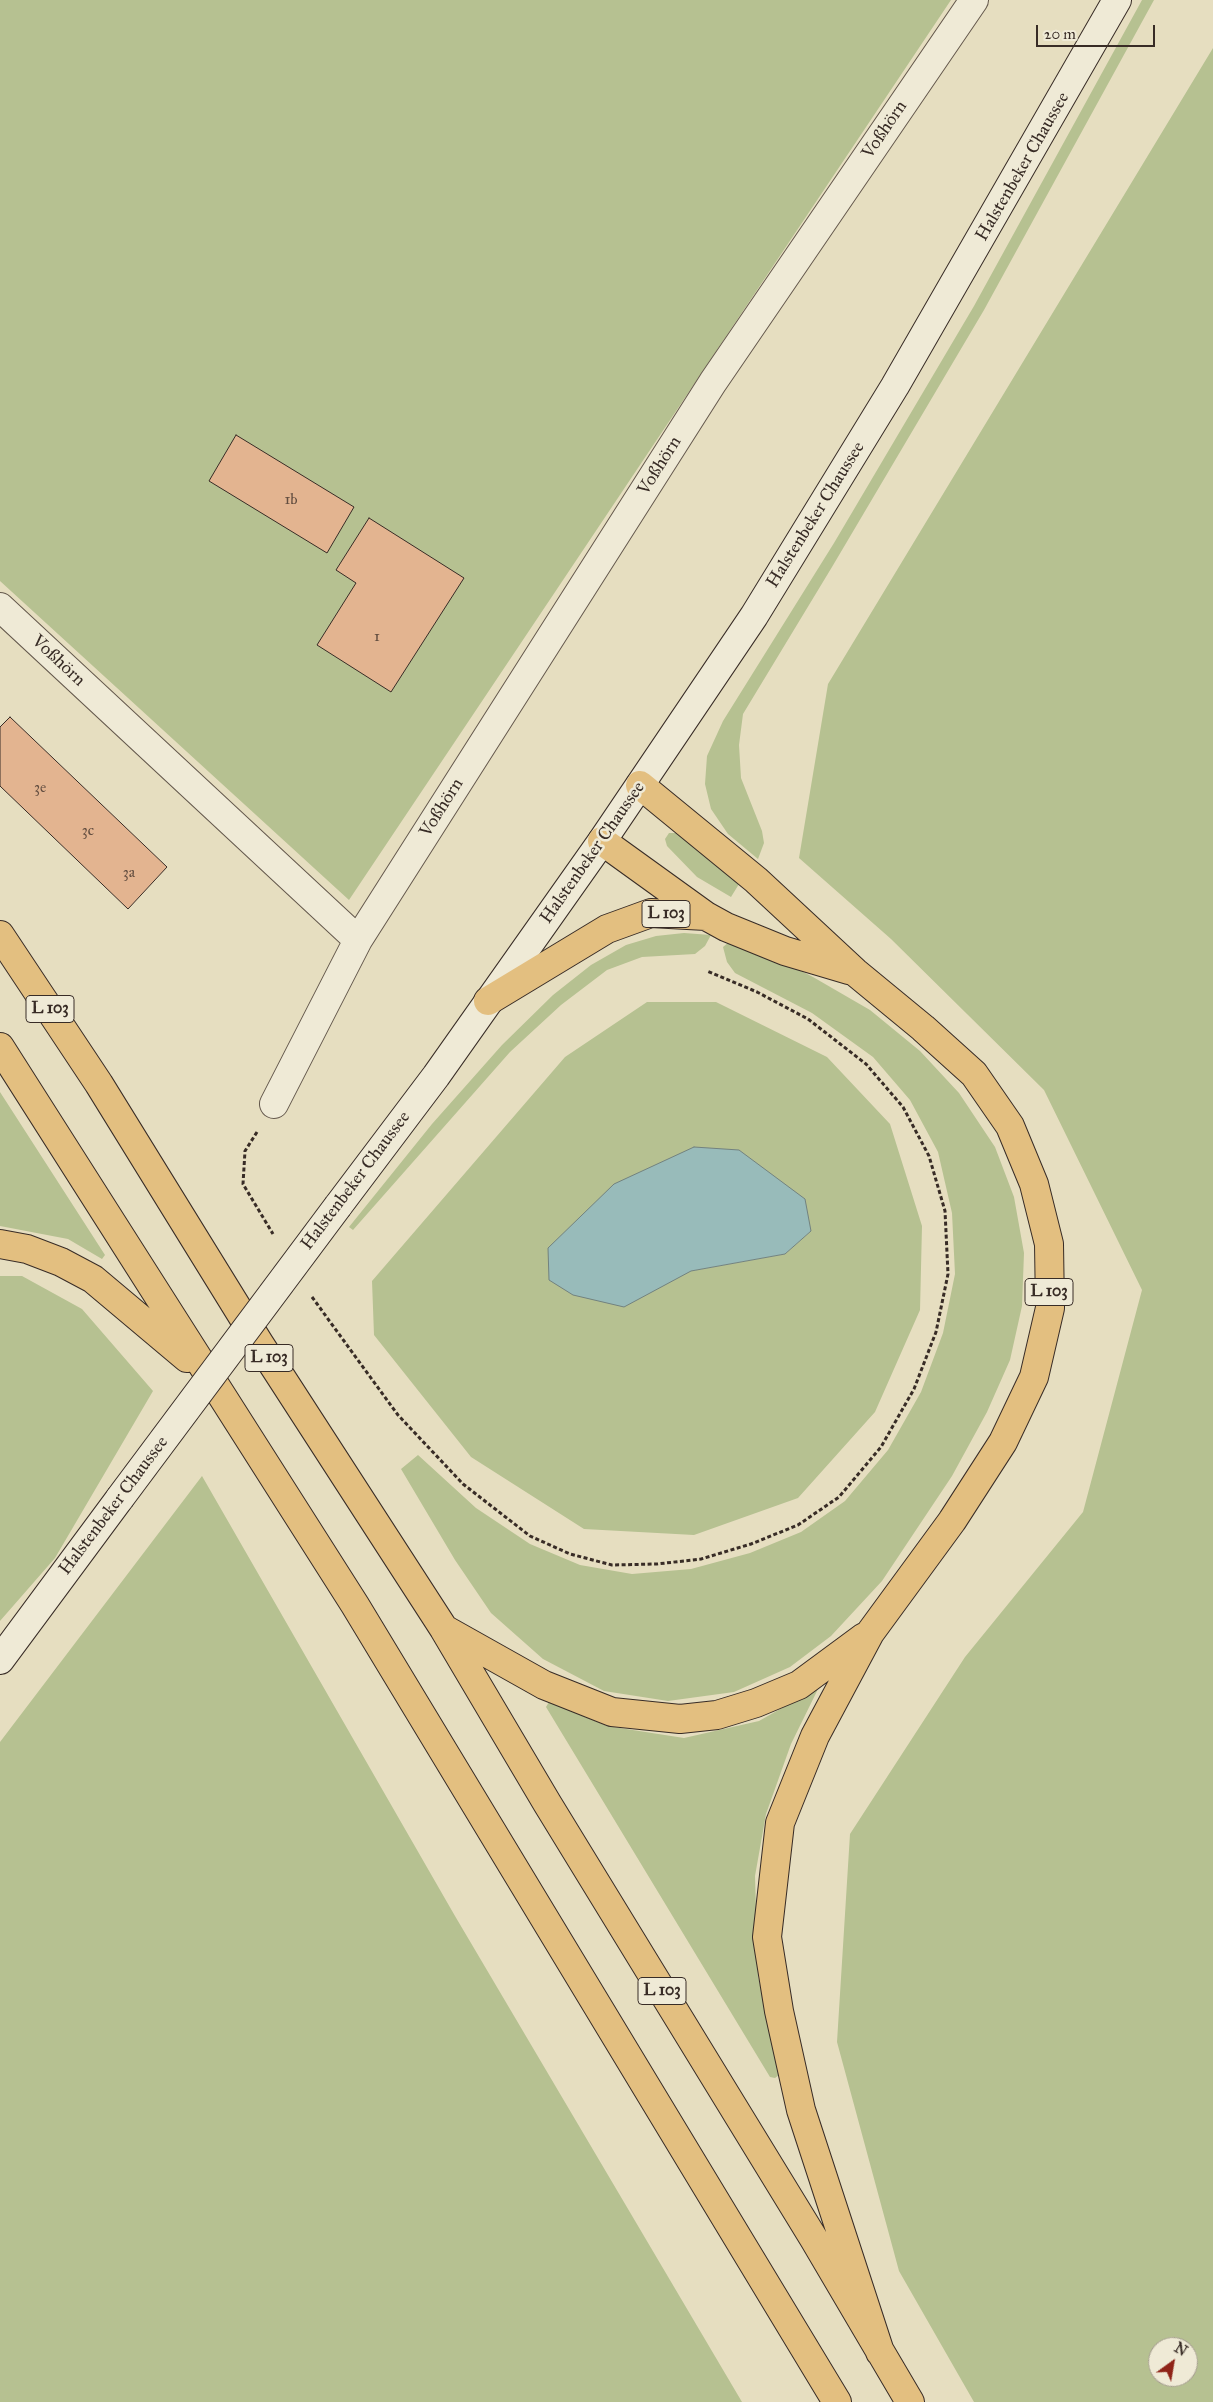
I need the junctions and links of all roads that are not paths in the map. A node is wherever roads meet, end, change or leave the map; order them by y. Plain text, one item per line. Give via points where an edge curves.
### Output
1 (974, 0) edge
2 (1117, 0) edge
3 (0, 607) edge
4 (640, 785) junction
5 (602, 841) junction
6 (706, 916) junction
7 (0, 935) edge
8 (358, 940) junction
9 (855, 972) junction
10 (488, 1001) junction
11 (0, 1047) edge
12 (274, 1104) road end
13 (0, 1244) edge
14 (206, 1373) junction
15 (444, 1629) junction
16 (870, 1633) junction
17 (0, 1660) edge
18 (880, 2352) junction
19 (836, 2402) edge
20 (910, 2402) edge

1 - 8 main road, Voßhörn via 713,382
2 - 4 main road, Halstenbeker Chaussee via 895,386 754,616
3 - 8 main road, Voßhörn
4 - 5 main road, Halstenbeker Chaussee
4 - 9 highway, L 103 via 756,880
5 - 6 highway, L 103
5 - 10 main road, Halstenbeker Chaussee
6 - 9 highway, L 103 via 786,951
6 - 10 highway, L 103 via 651,913 607,929
7 - 15 highway, L 103 via 99,1084 259,1343
8 - 12 main road, Voßhörn
9 - 16 highway, L 103 via 974,1074 1010,1126 1034,1184 1049,1244 1050,1308 1034,1377 1003,1442 952,1521
10 - 17 main road, Halstenbeker Chaussee, bridge via 436,1076
11 - 14 highway
13 - 14 highway via 27,1249 61,1262 93,1280
14 - 19 highway via 360,1614
15 - 16 highway, L 103 via 544,1685 612,1712 680,1719 717,1715 799,1685
15 - 18 highway, L 103 via 546,1803
16 - 18 highway, L 103 via 815,1736 780,1823 766,1936 801,2110
18 - 20 highway, L 103

